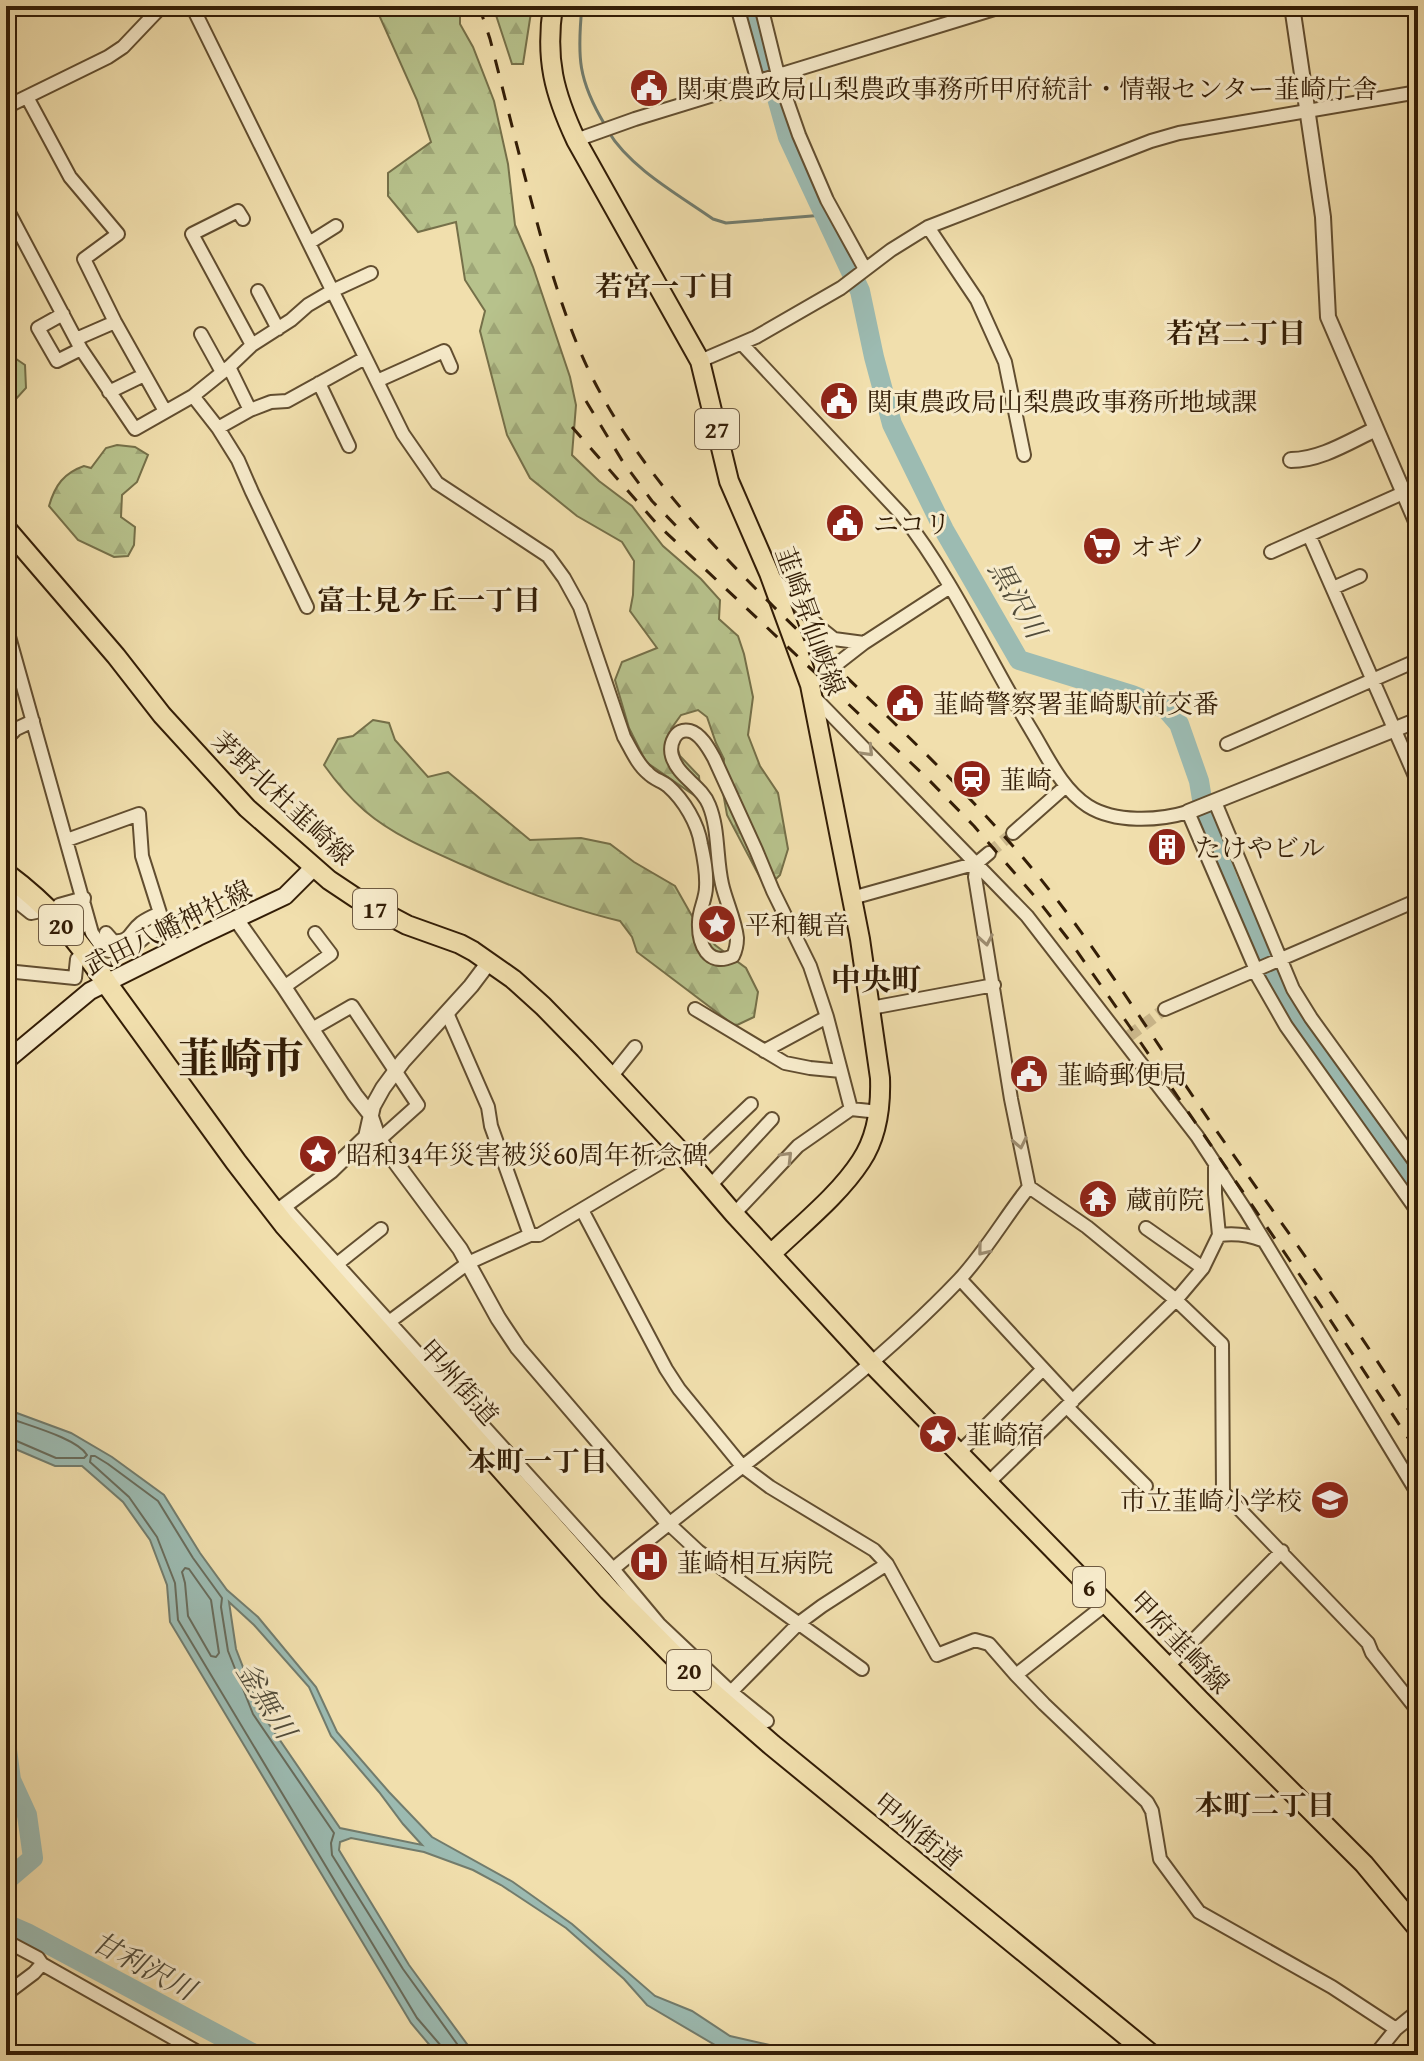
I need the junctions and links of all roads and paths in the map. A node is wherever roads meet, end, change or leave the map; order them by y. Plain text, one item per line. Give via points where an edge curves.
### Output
1 (162, 6) edge
2 (192, 6) edge
3 (553, 6) edge
4 (737, 6) edge
5 (761, 6) edge
6 (1004, 6) edge
7 (1292, 6) edge
8 (778, 75) junction
9 (758, 82) junction
10 (1418, 92) edge
11 (27, 97) junction
12 (6, 107) edge
13 (1308, 112) junction
14 (576, 140) junction
15 (6, 207) edge
16 (243, 219) dead end
17 (336, 226) dead end
18 (928, 227) junction
19 (309, 243) junction
20 (864, 270) junction
21 (371, 273) dead end
22 (258, 291) dead end
23 (332, 291) junction
24 (63, 314) junction
25 (115, 322) junction
26 (278, 329) junction
27 (201, 334) dead end
28 (79, 344) junction
29 (742, 344) junction
30 (252, 345) junction
31 (365, 358) junction
32 (700, 361) junction
33 (451, 367) dead end
34 (226, 369) junction
35 (144, 375) junction
36 (377, 381) junction
37 (319, 383) junction
38 (109, 392) junction
39 (193, 396) junction
40 (250, 410) junction
41 (165, 411) junction
42 (218, 428) junction
43 (1376, 429) junction
44 (349, 446) dead end
45 (1024, 455) dead end
46 (1291, 460) dead end
47 (1403, 493) junction
48 (1418, 526) edge
49 (6, 528) edge
50 (1309, 535) junction
51 (1271, 552) dead end
52 (769, 573) junction
53 (1360, 576) dead end
54 (950, 587) junction
55 (1333, 588) junction
56 (307, 607) dead end
57 (6, 626) edge
58 (834, 639) junction
59 (864, 643) junction
60 (798, 649) junction
61 (1418, 660) edge
62 (1373, 680) junction
63 (811, 690) junction
64 (1418, 720) edge
65 (33, 721) junction
66 (1393, 730) junction
67 (6, 739) edge
68 (1227, 744) dead end
69 (1418, 783) edge
70 (1066, 786) junction
71 (1215, 802) junction
72 (1188, 812) junction
73 (1013, 833) tunnel mouth
74 (67, 840) junction
75 (989, 853) tunnel mouth
76 (977, 863) junction
77 (314, 867) junction
78 (6, 874) edge
79 (6, 893) edge
80 (84, 898) junction
81 (852, 898) junction
82 (1418, 900) edge
83 (59, 905) dead end
84 (36, 912) dead end
85 (236, 919) junction
86 (80, 928) dead end
87 (106, 933) dead end
88 (315, 933) dead end
89 (134, 940) junction
90 (176, 948) junction
91 (77, 959) dead end
92 (1280, 959) junction
93 (489, 962) junction
94 (1255, 970) junction
95 (6, 971) edge
96 (994, 985) junction
97 (284, 987) junction
98 (98, 988) junction
99 (871, 1008) junction
100 (695, 1009) dead end
101 (1165, 1009) tunnel mouth
102 (447, 1013) junction
103 (827, 1017) junction
104 (312, 1029) junction
105 (635, 1047) dead end
106 (764, 1051) junction
107 (6, 1061) edge
108 (395, 1071) junction
109 (841, 1071) junction
110 (611, 1077) junction
111 (751, 1104) dead end
112 (851, 1109) junction
113 (879, 1112) junction
114 (370, 1114) junction
115 (772, 1119) dead end
116 (379, 1140) junction
117 (685, 1157) junction
118 (1215, 1163) junction
119 (1418, 1166) edge
120 (710, 1186) junction
121 (1029, 1187) junction
122 (280, 1210) junction
123 (582, 1210) junction
124 (1418, 1212) edge
125 (734, 1214) junction
126 (1146, 1228) dead end
127 (381, 1229) dead end
128 (530, 1235) junction
129 (1219, 1235) junction
130 (1262, 1240) junction
131 (771, 1254) junction
132 (468, 1263) junction
133 (337, 1264) junction
134 (1203, 1268) junction
135 (960, 1279) junction
136 (1176, 1300) junction
137 (389, 1322) junction
138 (872, 1364) junction
139 (1043, 1369) junction
140 (1070, 1404) junction
141 (959, 1453) junction
142 (742, 1466) junction
143 (988, 1483) junction
144 (1146, 1486) dead end
145 (1418, 1493) edge
146 (668, 1523) junction
147 (1282, 1551) junction
148 (887, 1564) junction
149 (613, 1569) junction
150 (1106, 1604) junction
151 (799, 1623) junction
152 (1167, 1667) junction
153 (862, 1669) dead end
154 (1016, 1675) junction
155 (731, 1692) junction
156 (1418, 1711) edge
157 (767, 1721) dead end
158 (1418, 1929) edge
159 (6, 1941) edge
160 (42, 1964) junction
161 (6, 1994) edge
162 (1418, 2011) edge
163 (1396, 2029) junction
164 (203, 2055) edge
165 (1151, 2055) edge
166 (1375, 2055) edge

1 - 11 street via 123,47
2 - 19 street
3 - 14 main road, 韮崎昇仙峡線 / 27 via 553,80
4 - 9 street
5 - 8 street
6 - 8 street
7 - 13 street
8 - 9 street
8 - 20 street via 827,200
9 - 14 street
10 - 13 street
11 - 12 street
11 - 25 street via 70,177 118,234 84,259
13 - 18 street via 1179,133
13 - 43 street via 1323,217 1328,317
14 - 32 main road, 韮崎昇仙峡線 / 27
15 - 24 street
16 - 30 street via 238,211 192,234
17 - 19 street
18 - 20 street
18 - 45 street via 977,300 1005,362
19 - 23 street
20 - 29 street
21 - 23 street
22 - 26 street
23 - 26 street
23 - 31 street
24 - 28 street
24 - 28 street via 38,328 57,361
25 - 28 street
25 - 35 street
26 - 30 street
27 - 34 street
28 - 38 street
29 - 32 street
29 - 54 street via 902,515
30 - 34 street
31 - 36 street
31 - 37 street
32 - 52 main road, 韮崎昇仙峡線 / 27 via 729,481
33 - 36 street via 444,351
34 - 39 street
34 - 40 street
35 - 38 street
35 - 41 street
36 - 103 street via 403,434 437,483 548,556 564,578 584,617 624,737 648,773 685,806 701,839 706,877 699,924 709,956 733,956 737,942 709,804 672,756 673,738 683,731 692,731 714,758 810,966
37 - 40 street via 287,401
37 - 44 street
38 - 41 street via 135,429
39 - 41 street
39 - 42 street
40 - 42 street
42 - 56 street
43 - 46 street via 1306,460
43 - 47 street
47 - 48 street
47 - 50 street
49 - 77 main road, 茅野北杜韮崎線 / 17 via 200,758
50 - 51 street
50 - 55 street
52 - 58 street
52 - 60 main road, 韮崎昇仙峡線 / 27
53 - 55 street
54 - 59 street
54 - 70 street
55 - 62 street
57 - 65 street
58 - 59 street
58 - 60 street
59 - 63 street
60 - 63 main road, 韮崎昇仙峡線 / 27
61 - 62 street
62 - 66 street
62 - 68 street
63 -> 76 street
63 - 81 main road, 韮崎昇仙峡線 / 27
64 - 66 street
65 - 67 street
65 - 74 street
66 - 69 street
66 - 71 street
70 - 72 street via 1088,806 1115,815 1143,820
70 - 73 street
71 - 72 street
71 - 92 street
72 - 94 street
74 - 80 street
74 - 89 street via 139,814 142,856 160,913 135,928
75 - 76 street
76 - 81 street
76 -> 96 street
76 - 118 street via 1126,1038
77 - 85 main road, 武田八幡神社線 via 285,896
77 - 93 main road, 茅野北杜韮崎線 / 17 via 356,898
78 - 98 highway, 甲州街道 / 20 via 29,891 92,959
79 - 84 street
80 - 83 street
80 - 86 street
80 - 89 street via 92,933 104,950 132,950
81 - 99 main road, 韮崎昇仙峡線 / 27
82 - 92 street
85 - 90 main road, 武田八幡神社線
85 - 97 street
87 - 89 street via 113,941
88 - 97 street via 331,954
89 - 90 street via 155,930 166,934
90 - 98 main road, 武田八幡神社線
91 - 95 street via 75,978
92 - 94 street
92 - 119 street via 1311,1018
93 - 102 street
93 - 110 main road, 茅野北杜韮崎線 / 17 via 524,988
94 - 101 street
94 - 124 street via 1286,1026
96 - 99 street
96 -> 121 street
97 - 104 street
98 - 107 main road, 武田八幡神社線
98 - 122 highway, 甲州街道 / 20
99 - 113 main road, 韮崎昇仙峡線 / 27
100 - 106 street
102 - 108 street
102 - 128 street via 488,1107
103 - 106 street
103 - 109 street
104 - 108 street via 352,1006
104 - 114 street
105 - 110 street
106 - 109 street via 785,1063
108 - 114 street
108 - 116 street via 418,1105
109 - 112 street
110 - 117 main road, 茅野北杜韮崎線 / 17
111 - 117 street
112 - 113 street
125 -> 112 street via 798,1146
113 - 131 main road, 韮崎昇仙峡線 / 27 via 862,1160
114 - 116 street
114 - 122 street via 366,1137
115 - 120 street
116 - 132 street
117 - 120 main road, 茅野北杜韮崎線 / 17
117 - 123 street
118 - 129 street
118 - 130 street
120 - 125 main road, 茅野北杜韮崎線 / 17
121 -> 135 street
121 - 136 street
122 - 133 street
122 - 165 highway, 甲州街道 / 20 via 609,1590 702,1684
123 - 128 street
123 - 142 street via 666,1369
125 - 131 main road, 茅野北杜韮崎線 / 17
126 - 134 street
127 - 133 street
128 - 132 street
129 - 130 street
129 - 134 street
130 - 145 street
131 - 138 main road, 甲府韮崎線 / 6
132 - 137 street
132 - 146 street via 518,1348
133 - 137 street
134 - 136 street
135 - 138 street
135 - 139 street
136 - 140 street
136 - 147 street via 1222,1344 1223,1492
137 - 149 street
138 - 141 main road, 甲府韮崎線 / 6
138 - 142 street
139 - 140 street
139 - 141 street
140 - 143 street
140 - 144 street
141 - 143 main road, 甲府韮崎線 / 6
142 - 146 street
142 - 148 street via 874,1550
143 - 150 main road, 甲府韮崎線 / 6
146 - 149 street
146 - 151 street via 698,1551
147 - 152 street
147 - 156 street via 1368,1643
148 - 151 street
148 - 154 street via 937,1655 975,1640 989,1644
149 - 155 street via 659,1624
150 - 152 main road, 甲府韮崎線 / 6
150 - 154 street
151 - 153 street
151 - 155 street
152 - 158 main road, 甲府韮崎線 / 6 via 1364,1864
154 - 163 street via 1147,1802 1160,1859 1199,1912
155 - 157 street
159 - 160 street
160 - 161 street
160 - 164 street
162 - 163 street
163 - 166 street

